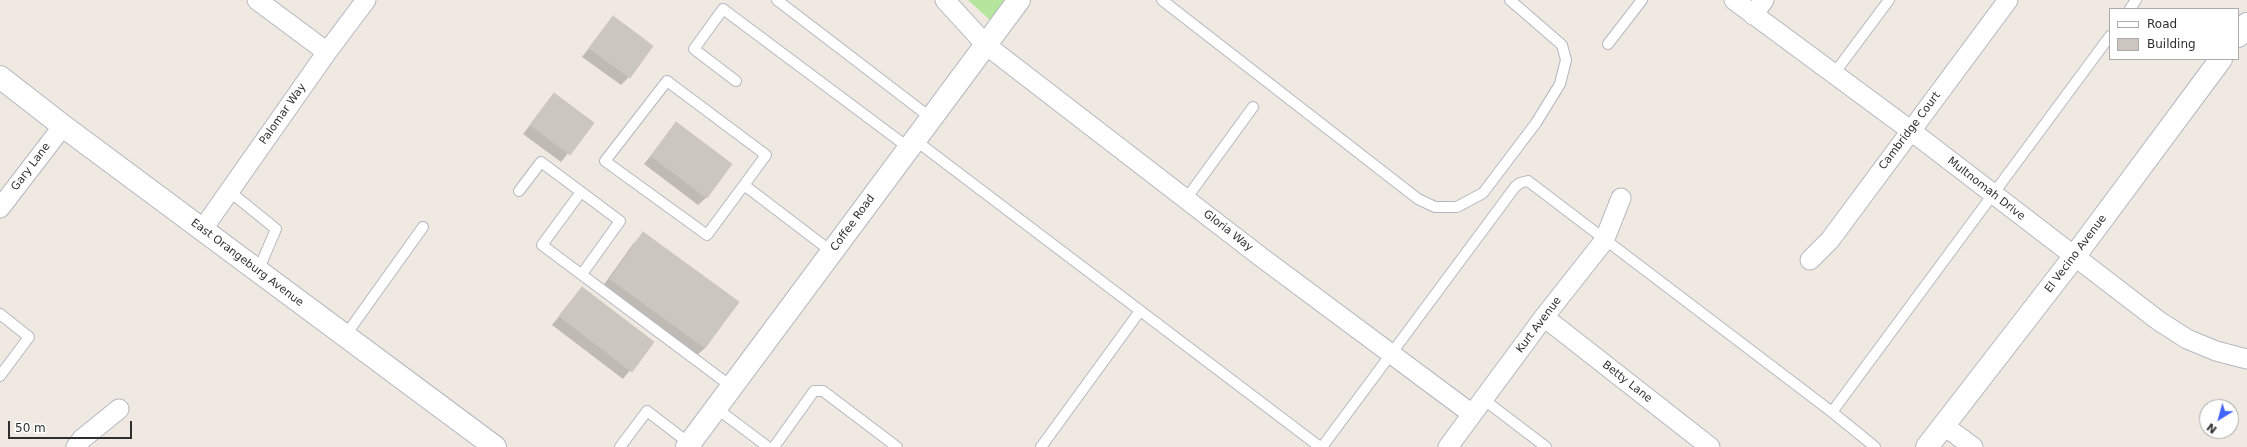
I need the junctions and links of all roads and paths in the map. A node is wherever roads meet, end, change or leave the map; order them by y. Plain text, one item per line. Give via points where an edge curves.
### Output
1 (257, 0) edge
2 (366, 0) edge
3 (777, 0) edge
4 (945, 0) edge
5 (1019, 0) edge
6 (1162, 0) edge
7 (1510, 0) edge
8 (1642, 0) edge
9 (1734, 0) edge
10 (1764, 0) edge
11 (1889, 0) edge
12 (2008, 0) edge
13 (1753, 15) junction
14 (2247, 24) edge
15 (2239, 35) edge
16 (2109, 37) edge
17 (1608, 44) dead end
18 (986, 45) junction
19 (327, 52) junction
20 (2220, 60) edge
21 (1833, 75) junction
22 (0, 77) edge
23 (736, 81) dead end
24 (1253, 107) dead end
25 (931, 118) junction
26 (63, 126) junction
27 (1910, 130) junction
28 (912, 144) junction
29 (744, 185) junction
30 (229, 191) junction
31 (519, 191) dead end
32 (581, 192) junction
33 (1993, 194) junction
34 (1186, 198) junction
35 (1621, 198) dead end
36 (0, 208) edge
37 (423, 227) dead end
38 (202, 230) junction
39 (1604, 241) junction
40 (832, 252) junction
41 (2074, 257) junction
42 (1810, 260) dead end
43 (258, 271) junction
44 (582, 274) junction
45 (1140, 311) junction
46 (0, 314) edge
47 (1544, 317) junction
48 (345, 336) junction
49 (1391, 355) junction
50 (2247, 359) edge
51 (0, 376) edge
52 (732, 387) junction
53 (1483, 399) junction
54 (716, 408) junction
55 (119, 409) dead end
56 (1832, 412) junction
57 (1472, 414) junction
58 (1943, 425) junction
59 (688, 446) edge
60 (76, 447) edge
61 (495, 447) edge
62 (620, 447) edge
63 (768, 447) edge
64 (774, 447) edge
65 (897, 447) edge
66 (1040, 447) edge
67 (1321, 447) edge
68 (1448, 447) edge
69 (1546, 447) edge
70 (1710, 447) edge
71 (1875, 447) edge
72 (1927, 447) edge
73 (1973, 447) edge

1 - 19 street
2 - 19 street, Palomar Way
3 - 25 lane
4 - 18 street, Gloria Way
5 - 18 street, Coffee Road
6 - 7 lane via 1418,199 1435,207 1458,207 1483,193 1536,123 1560,84 1566,60 1562,45
8 - 17 lane
9 - 13 street, Multnomah Drive
10 - 13 street
11 - 21 lane
12 - 27 street, Cambridge Court
13 - 21 street, Multnomah Drive
14 - 15 street
16 - 33 lane
18 - 25 street, Coffee Road
18 - 34 street, Gloria Way
19 - 30 street, Palomar Way
20 - 41 street, El Vecino Avenue
21 - 27 street, Multnomah Drive
22 - 26 street, East Orangeburg Avenue
23 - 28 lane via 694,48 723,9
24 - 34 lane
25 - 28 street, Coffee Road
26 - 36 street, Gary Lane
26 - 38 street, East Orangeburg Avenue
27 - 33 street, Multnomah Drive
27 - 42 street, Cambridge Court via 1830,240
28 - 40 street, Coffee Road
28 - 45 lane
29 - 29 lane via 707,235 605,161 667,81 766,155
29 - 40 lane
30 - 38 street, Palomar Way
30 - 43 lane via 276,229
31 - 32 lane via 541,162
32 - 44 lane via 620,221
32 - 44 lane via 542,245
33 - 41 street, Multnomah Drive
33 - 56 lane
34 - 49 street, Gloria Way
35 - 39 street, Kurt Avenue
37 - 48 lane
38 - 43 street, East Orangeburg Avenue
39 - 47 street, Kurt Avenue
39 - 49 lane via 1528,181 1520,182
39 - 56 lane
40 - 52 street, Coffee Road
41 - 50 street, Multnomah Drive via 2186,339 2216,351
41 - 58 street, El Vecino Avenue
43 - 48 street, East Orangeburg Avenue
44 - 52 lane
45 - 66 lane
45 - 67 lane
46 - 51 lane via 29,337
47 - 53 street, Kurt Avenue
47 - 70 street, Betty Lane
48 - 61 street, East Orangeburg Avenue
49 - 57 street, Gloria Way
49 - 67 lane
52 - 54 street, Coffee Road
53 - 57 street, Kurt Avenue
53 - 69 lane
54 - 59 street, Coffee Road
54 - 63 lane
55 - 60 street via 82,439
56 - 71 lane
57 - 68 street, Kurt Avenue
58 - 72 street, El Vecino Avenue
58 - 73 street
59 - 62 lane via 647,410
64 - 65 lane via 814,392 823,391

